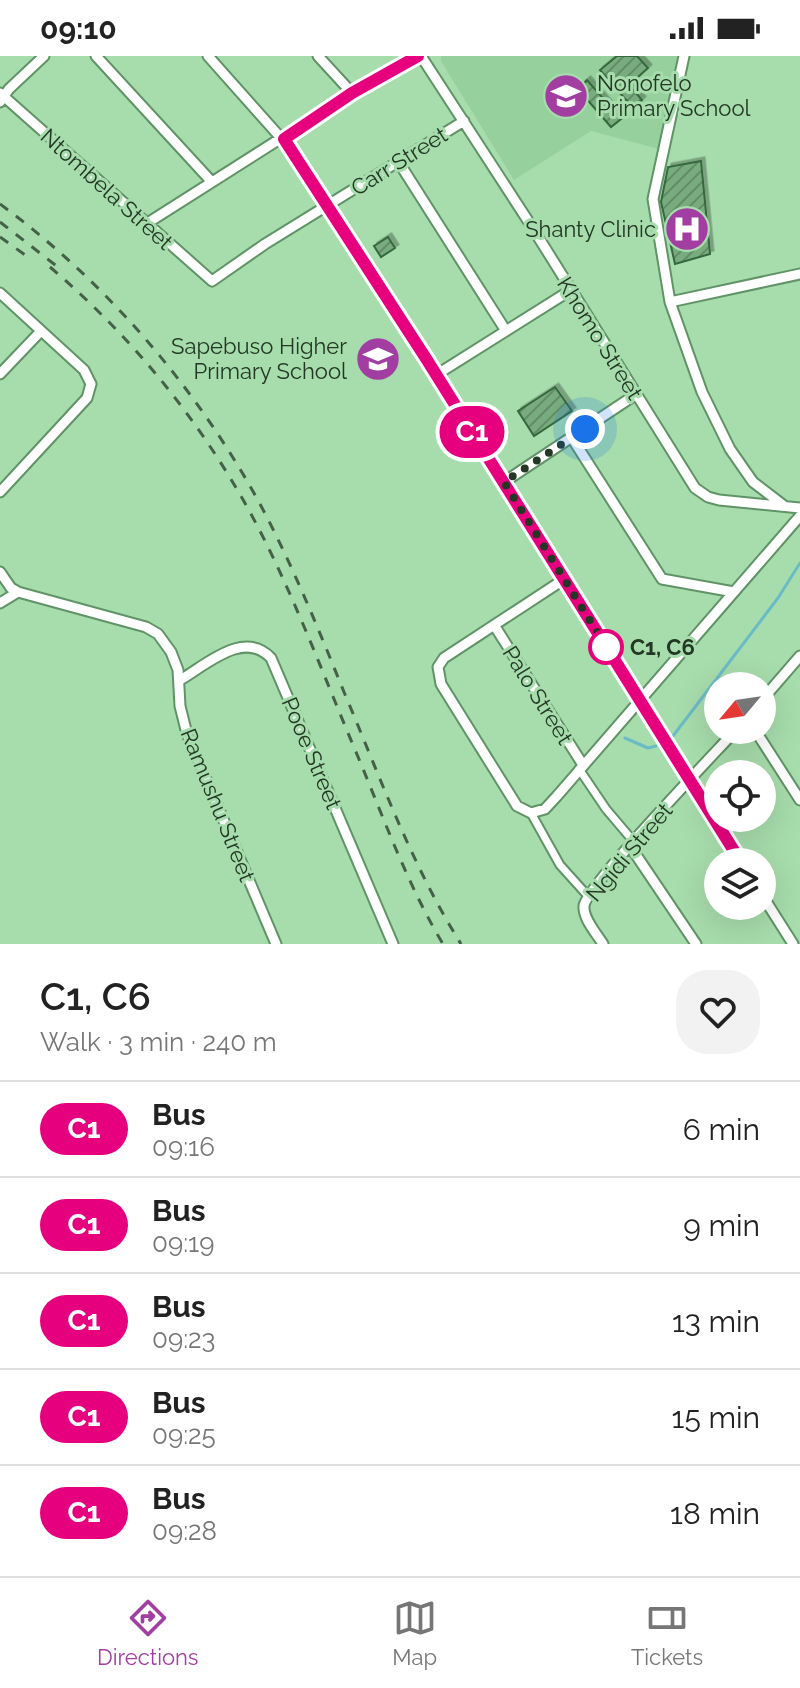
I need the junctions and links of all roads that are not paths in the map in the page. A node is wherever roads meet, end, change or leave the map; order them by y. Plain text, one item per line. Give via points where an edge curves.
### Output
1 (44, 56) edge
2 (96, 56) edge
3 (208, 56) edge
4 (318, 56) edge
5 (420, 56) edge
6 (684, 56) edge
7 (352, 93) junction
8 (1, 97) edge
9 (464, 121) junction
10 (284, 139) junction
11 (398, 161) junction
12 (211, 181) junction
13 (328, 205) junction
14 (146, 224) junction
15 (800, 274) edge
16 (215, 281) joint
17 (571, 290) junction
18 (0, 293) edge
19 (670, 302) junction
20 (41, 331) junction
21 (506, 331) junction
22 (0, 374) edge
23 (436, 375) junction
24 (635, 395) junction
25 (572, 438) junction
26 (504, 482) junction
27 (0, 492) edge
28 (786, 506) junction
29 (800, 508) edge
30 (800, 516) edge
31 (0, 572) edge
32 (563, 580) junction
33 (18, 592) junction
34 (734, 592) junction
35 (0, 603) edge
36 (494, 625) junction
37 (800, 656) edge
38 (180, 680) junction
39 (776, 684) edge
40 (642, 701) junction
41 (723, 744) edge
42 (764, 744) edge
43 (581, 767) junction
44 (691, 779) junction
45 (800, 800) edge
46 (533, 814) junction
47 (632, 844) junction
48 (733, 848) edge
49 (588, 896) junction
50 (776, 917) edge
51 (276, 944) edge
52 (393, 944) edge
53 (603, 944) edge
54 (696, 944) edge
55 (793, 944) edge

1 - 8 street
2 - 12 street
3 - 10 street
4 - 7 street
5 - 7 street
5 - 9 street, Khomo Street
6 - 19 street via 653,199
7 - 10 street
8 - 14 street, Ntombela Street
9 - 11 street, Carr Street
9 - 17 street, Khomo Street
10 - 12 street
10 - 13 street
11 - 13 street, Carr Street
11 - 21 street
12 - 14 street
13 - 16 street, Carr Street
13 - 23 street
14 - 16 street, Ntombela Street
15 - 19 street
17 - 21 street
17 - 24 street, Khomo Street
18 - 20 street
19 - 28 street via 702,392 730,449 753,482
20 - 22 street
20 - 27 street via 84,370 90,389
21 - 23 street
23 - 26 street
24 - 25 street
24 - 28 street, Khomo Street via 700,493 719,500
25 - 26 street
25 - 34 street via 662,579
26 - 32 street
28 - 29 street, Khomo Street
30 - 34 street
31 - 33 street
32 - 36 street
32 - 40 street
33 - 35 street
33 - 38 street, Ramushu Street via 146,627 171,652
34 - 40 street
36 - 43 street, Palo Street
36 - 46 street via 444,658 438,667 441,684 517,806
37 - 39 street
38 - 51 street, Ramushu Street via 187,734
38 - 52 street, Pooe Street via 240,646 254,647 271,658
40 - 43 street
40 - 44 street
41 - 44 street, Ngidi Street
42 - 45 street
43 - 46 street via 548,805
43 - 47 street
44 - 47 street, Ngidi Street
44 - 48 street
46 - 49 street via 560,865
47 - 49 street, Ngidi Street
47 - 54 street
49 - 53 street, Ngidi Street via 585,914
50 - 55 street

